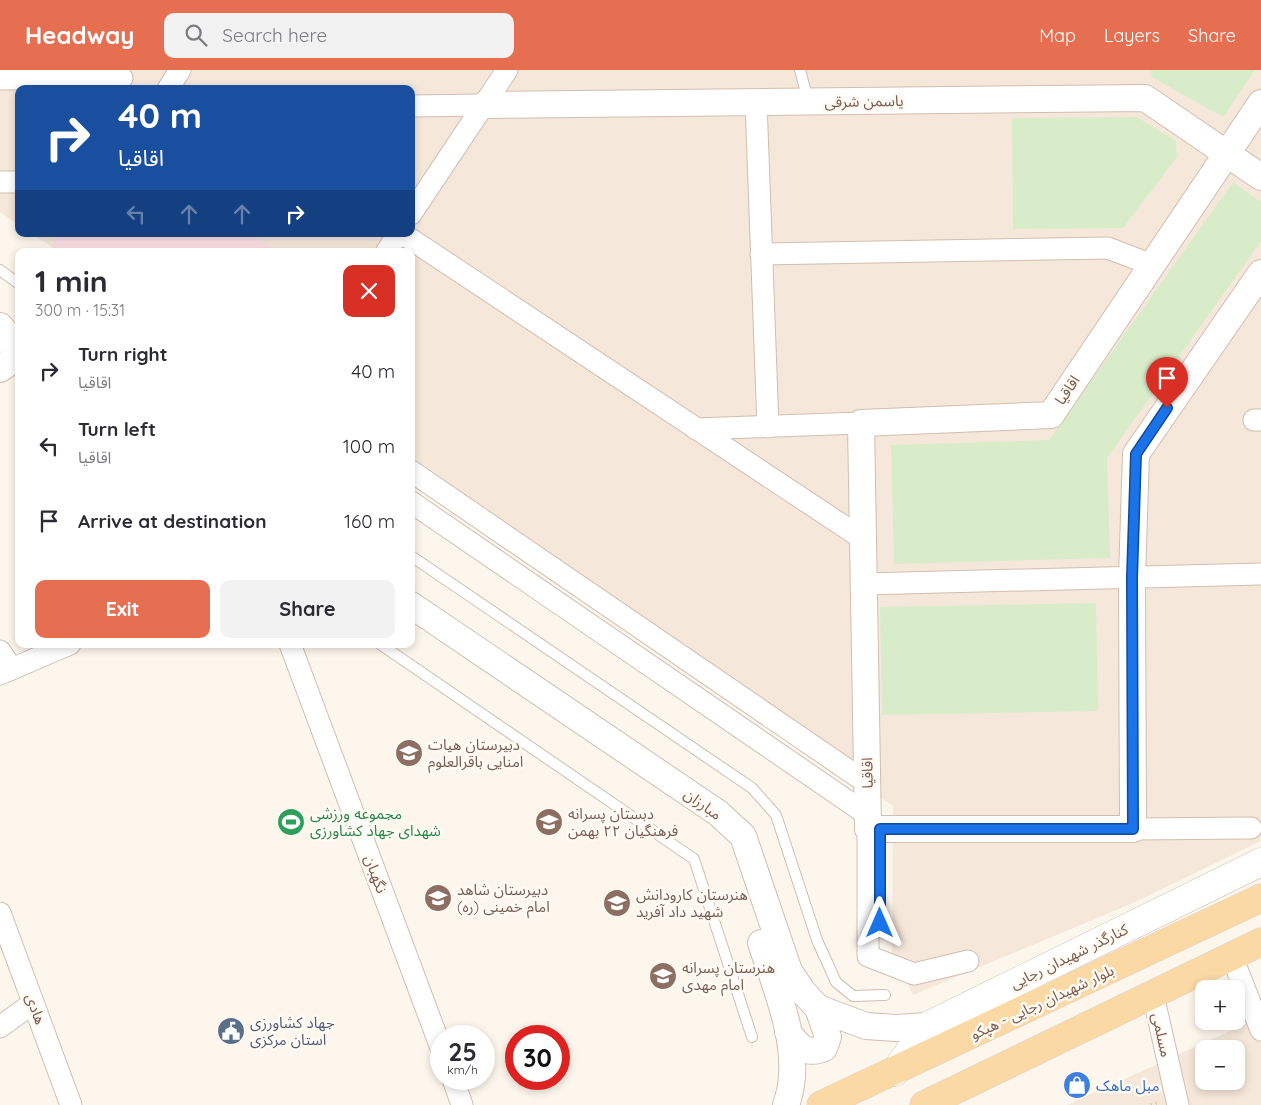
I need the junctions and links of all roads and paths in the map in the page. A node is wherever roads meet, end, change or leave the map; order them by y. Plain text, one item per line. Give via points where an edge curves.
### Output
1 (180, 70) edge
2 (507, 70) edge
3 (800, 70) edge
4 (0, 79) edge
5 (121, 79) edge
6 (171, 85) edge
7 (808, 101) junction
8 (756, 102) junction
9 (1261, 103) edge
10 (484, 105) junction
11 (415, 106) edge
12 (1226, 154) junction
13 (1261, 177) edge
14 (0, 182) edge
15 (15, 182) edge
16 (415, 208) edge
17 (396, 237) edge
18 (408, 237) edge
19 (389, 248) edge
20 (762, 254) junction
21 (1152, 265) junction
22 (0, 270) edge
23 (1261, 273) edge
24 (15, 281) edge
25 (9, 334) edge
26 (0, 369) edge
27 (0, 373) edge
28 (15, 377) edge
29 (861, 423) junction
30 (768, 426) junction
31 (696, 429) junction
32 (415, 474) edge
33 (415, 505) edge
34 (863, 539) junction
35 (415, 559) edge
36 (1261, 574) edge
37 (1132, 578) junction
38 (864, 584) junction
39 (415, 608) edge
40 (415, 625) edge
41 (61, 648) edge
42 (291, 648) edge
43 (386, 648) edge
44 (0, 651) edge
45 (6, 671) edge
46 (867, 783) junction
47 (872, 824) junction
48 (1250, 828) dead end
49 (1133, 829) junction
50 (1261, 862) edge
51 (1261, 898) edge
52 (0, 914) edge
53 (1261, 942) edge
54 (1261, 950) edge
55 (1232, 957) junction
56 (968, 961) dead end
57 (885, 995) dead end
58 (1153, 995) junction
59 (33, 1003) junction
60 (818, 1008) junction
61 (432, 1025) edge
62 (0, 1026) edge
63 (927, 1026) junction
64 (1261, 1030) edge
65 (788, 1032) junction
66 (752, 1037) dead end
67 (895, 1072) junction
68 (456, 1090) edge
69 (72, 1105) edge
70 (462, 1105) edge
71 (786, 1105) edge
72 (821, 1105) edge
73 (924, 1105) edge
74 (1178, 1105) edge

1 - 6 street
2 - 10 street
3 - 7 lane
4 - 5 street
7 - 8 street, یاسمن شرقی
7 - 12 street, یاسمن شرقی via 1145,98
8 - 10 street, یاسمن شرقی
8 - 20 street
9 - 12 street, اقاقیا
10 - 11 street
10 - 16 street
12 - 13 street, یاسمن شرقی
12 - 21 street, اقاقیا
14 - 15 street
17 - 19 street
18 - 31 street
20 - 21 street via 1108,248
20 - 30 street
21 - 29 street, اقاقیا via 1051,415
22 - 24 lane
23 - 37 street via 1136,454
25 - 26 street via 14,359
27 - 28 street
29 - 30 street
29 - 34 street, اقاقیا
30 - 31 street
31 - 34 street
32 - 46 street
33 - 47 street
34 - 38 street, اقاقیا
35 - 57 lane via 752,788 776,815 818,940 836,982 853,996
36 - 37 street
37 - 38 street
37 - 49 street
38 - 46 street, اقاقیا
39 - 60 street, مبارزان via 718,813 742,836 789,971
40 - 65 street, مبارزان via 718,834 731,854
41 - 45 street
42 - 61 street, نگهبان
43 - 66 lane via 694,858
44 - 45 street
46 - 47 street, اقاقیا
47 - 49 street
47 - 56 street via 874,958 914,974
48 - 49 street
50 - 63 main road, کنارگذر شهیدان رجایی
51 - 67 main road, بلوار شهیدان رجایی - هپکو
52 - 59 street, هادی
53 - 55 main road
54 - 55 main road
55 - 58 main road
55 - 64 street
58 - 73 main road
58 - 74 street, مسلمی
59 - 62 street
59 - 69 street, هادی
60 - 63 street, مبارزان via 866,1026
60 - 65 street via 828,1037 824,1048 806,1051
63 - 67 main road, کنارگذر شهیدان رجایی
65 - 71 street, مبارزان via 792,1063
67 - 72 main road, بلوار شهیدان رجایی - هپکو
68 - 70 street

